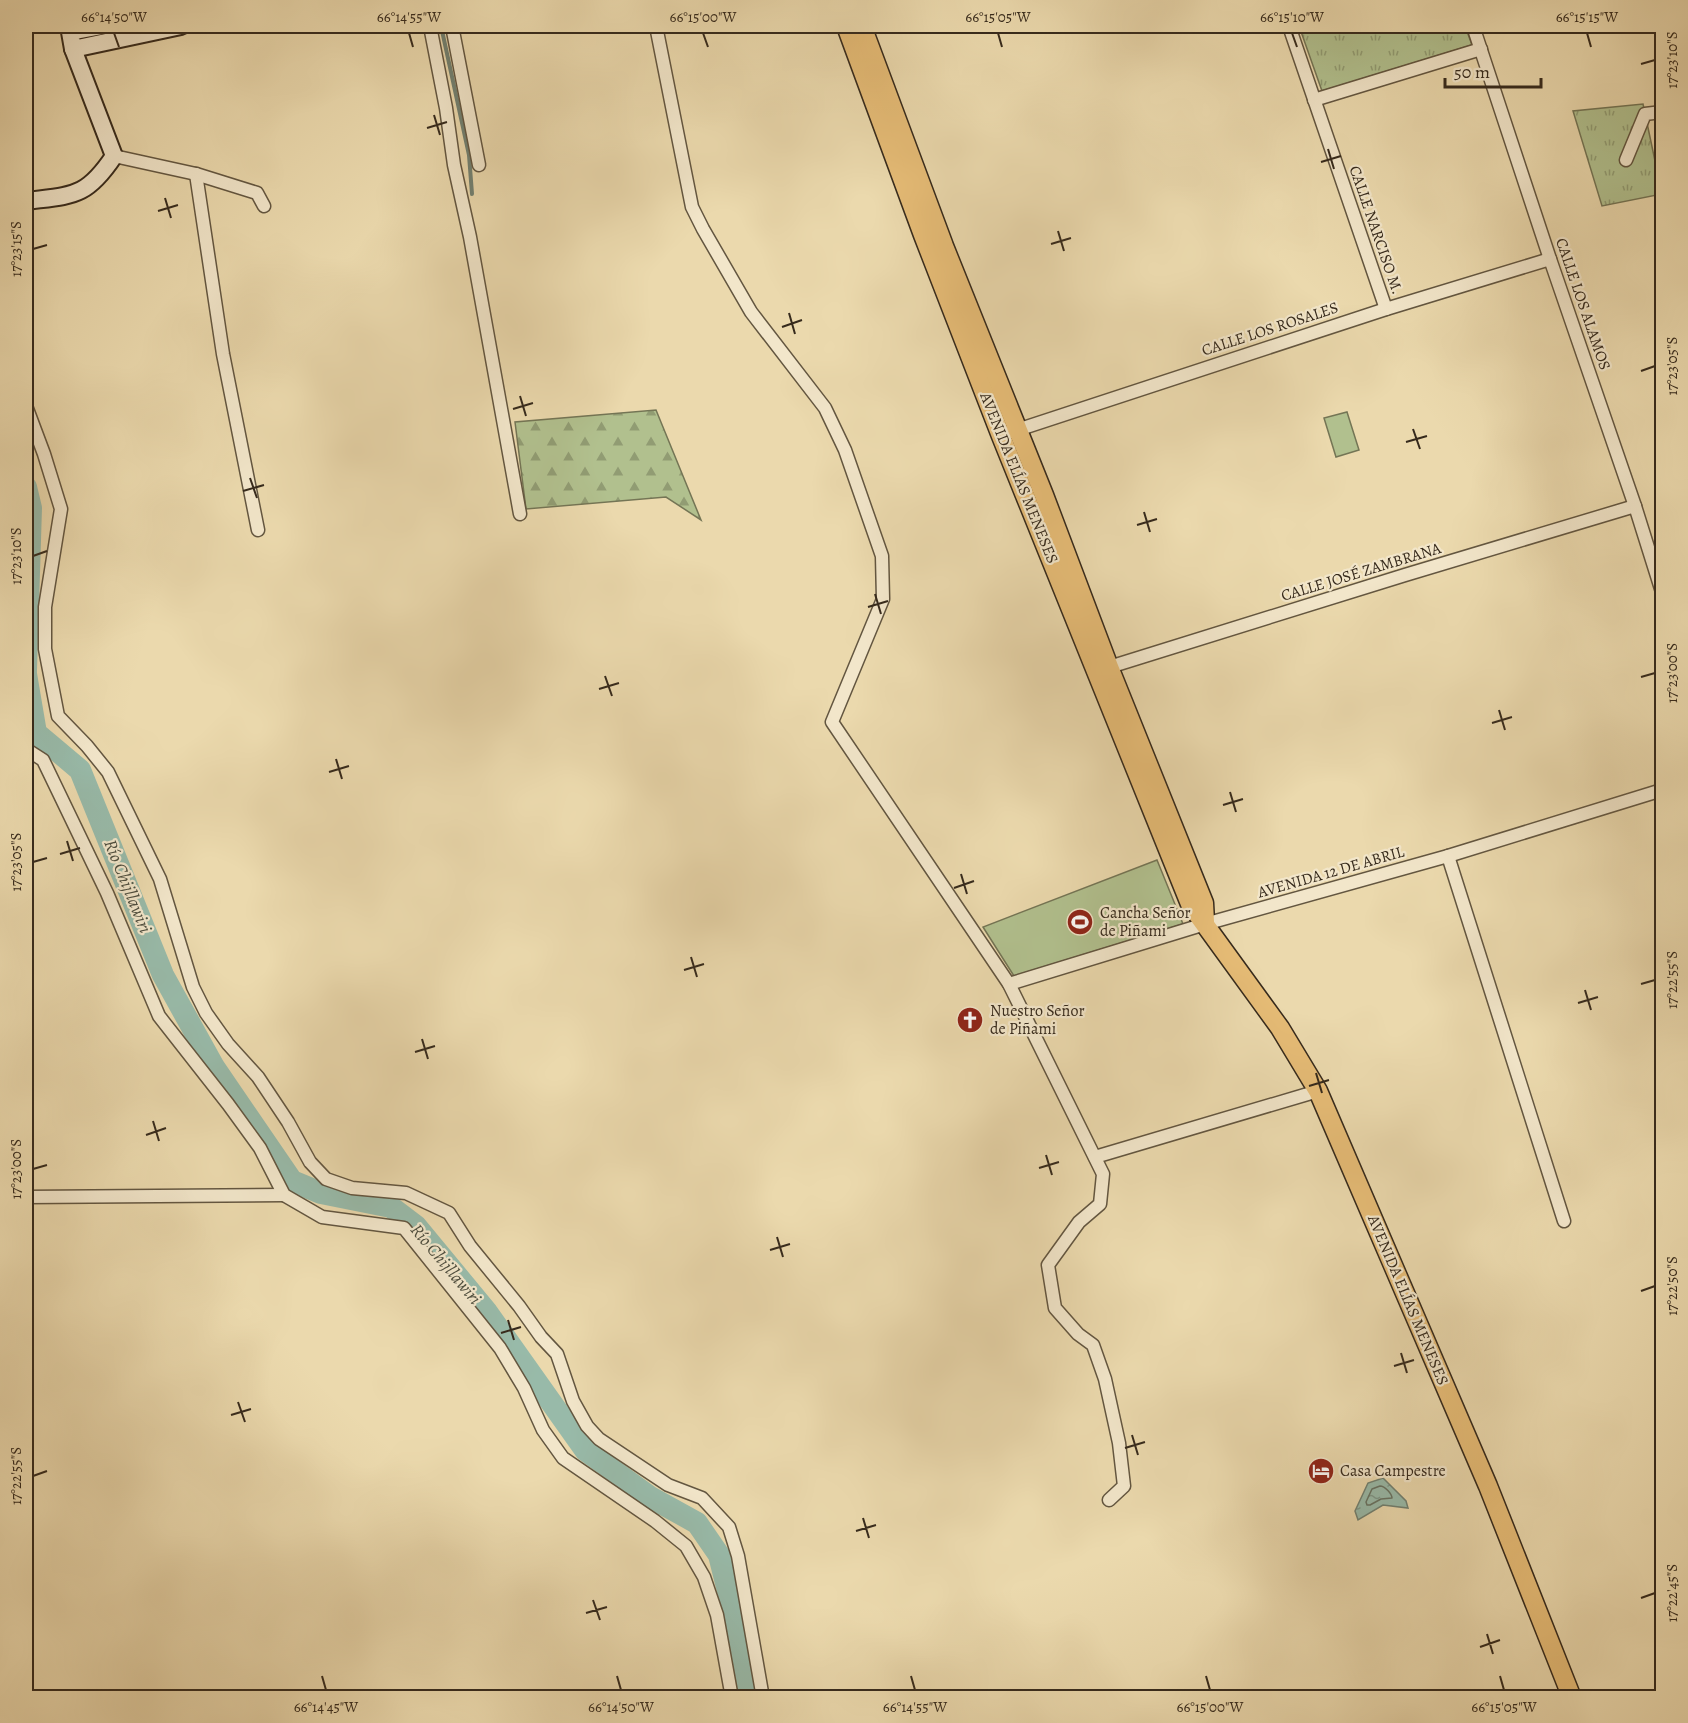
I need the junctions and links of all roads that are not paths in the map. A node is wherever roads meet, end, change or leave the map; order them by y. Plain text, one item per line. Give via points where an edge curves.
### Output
1 (102, 26) edge
2 (181, 26) edge
3 (430, 26) edge
4 (452, 26) edge
5 (656, 26) edge
6 (846, 26) edge
7 (862, 26) edge
8 (1289, 26) edge
9 (1473, 26) edge
10 (70, 36) edge
11 (1481, 49) junction
12 (1314, 100) junction
13 (1662, 112) edge
14 (114, 156) junction
15 (1626, 160) dead end
16 (479, 165) dead end
17 (196, 174) junction
18 (26, 201) edge
19 (264, 206) dead end
20 (1550, 259) junction
21 (1386, 309) junction
22 (26, 406) edge
23 (1009, 433) junction
24 (1635, 506) junction
25 (520, 514) dead end
26 (258, 530) dead end
27 (1662, 592) edge
28 (1102, 669) junction
29 (26, 751) edge
30 (1662, 790) edge
31 (1448, 856) junction
32 (1205, 924) junction
33 (1009, 984) junction
34 (1317, 1090) junction
35 (1095, 1157) junction
36 (284, 1195) junction
37 (26, 1197) edge
38 (1564, 1221) dead end
39 (1109, 1500) dead end
40 (732, 1698) edge
41 (763, 1698) edge
42 (1572, 1698) edge

1 - 10 main road
2 - 10 main road
3 - 25 street
4 - 16 street
5 - 33 street via 692,207 751,312 825,408 845,450 882,556 883,599 832,722
6 - 23 main road, AVENIDA ELÍAS MENESES via 923,235
7 - 23 main road, AVENIDA ELÍAS MENESES
8 - 12 street, CALLE NARCISO M.
9 - 11 street, CALLE LOS ALAMOS
10 - 14 main road
11 - 12 street
11 - 20 street, CALLE LOS ALAMOS
12 - 21 street, CALLE NARCISO M.
13 - 15 street via 1645,114
14 - 17 street
14 - 18 main road via 100,176 76,194
17 - 19 street via 257,193
17 - 26 street via 223,354
20 - 21 street, CALLE LOS ROSALES
20 - 24 street, CALLE LOS ALAMOS
21 - 23 street, CALLE LOS ROSALES
22 - 41 street via 61,509 45,607 45,650 58,716 108,772 160,879 193,987 206,1013 258,1077 310,1162 326,1179 352,1188 406,1193 449,1213 470,1246 557,1354 573,1401 587,1426 599,1439 668,1485 702,1498 729,1527 738,1556
23 - 28 main road, AVENIDA ELÍAS MENESES via 1044,495
24 - 27 street, CALLE LOS ALAMOS
24 - 28 street, CALLE JOSÉ ZAMBRANA
28 - 32 main road, AVENIDA ELÍAS MENESES via 1203,903
29 - 36 street via 43,760 107,893 159,1016 260,1148
30 - 31 street, AVENIDA 12 DE ABRIL
31 - 32 street, AVENIDA 12 DE ABRIL
31 - 38 street
32 - 33 street, AVENIDA 12 DE ABRIL
32 - 34 main road, AVENIDA ELÍAS MENESES via 1280,1028
33 - 35 street
34 - 35 street
34 - 42 main road, AVENIDA ELÍAS MENESES via 1488,1486
35 - 39 street via 1103,1174 1100,1204 1079,1222 1048,1265 1055,1308 1093,1345 1105,1379 1124,1486
36 - 37 street
36 - 40 street via 322,1217 404,1228 500,1348 543,1430 563,1458 686,1546 704,1576 717,1614

